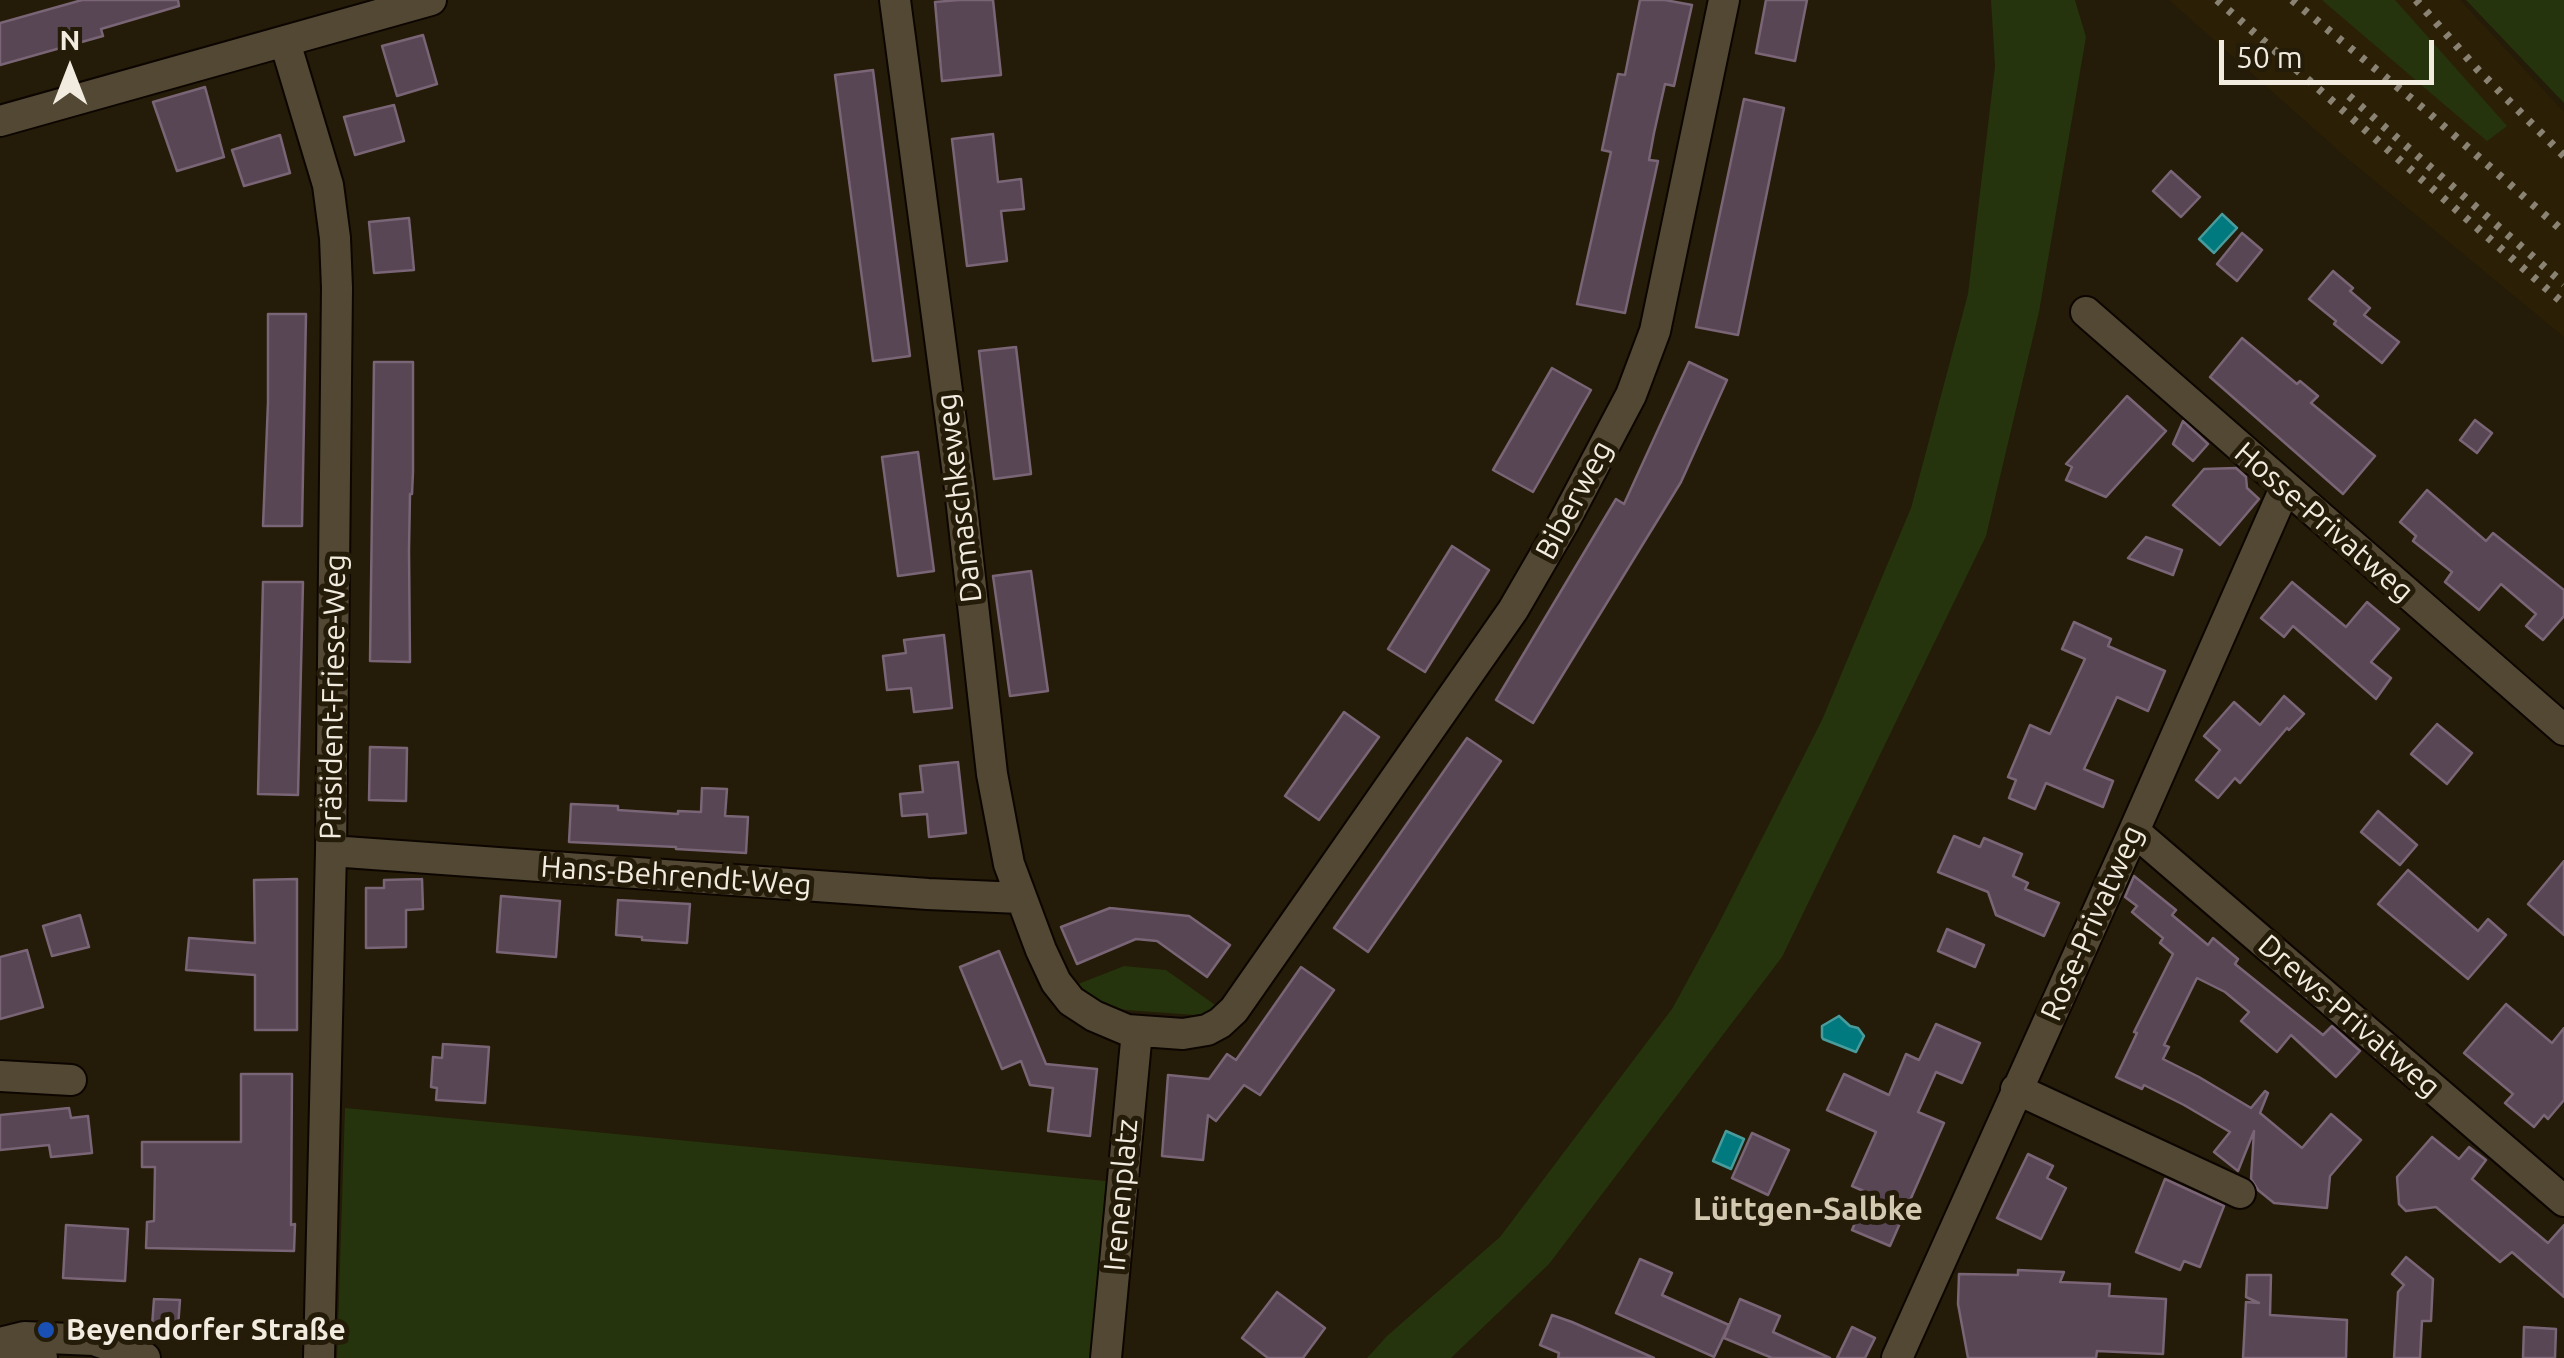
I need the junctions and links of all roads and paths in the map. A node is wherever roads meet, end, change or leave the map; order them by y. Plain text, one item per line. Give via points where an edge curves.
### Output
1 (431, 0) edge
2 (895, 0) edge
3 (1724, 0) edge
4 (285, 42) junction
5 (0, 121) edge
6 (2086, 312) dead end
7 (2285, 488) junction
8 (2564, 730) edge
9 (2134, 832) junction
10 (331, 851) junction
11 (1020, 898) junction
12 (1137, 1031) junction
13 (0, 1076) edge
14 (71, 1080) dead end
15 (2016, 1090) junction
16 (2240, 1193) dead end
17 (2564, 1200) edge
18 (0, 1343) edge
19 (0, 1356) edge
20 (28, 1358) edge
21 (42, 1358) edge
22 (145, 1358) edge
23 (319, 1358) edge
24 (1106, 1358) edge
25 (1897, 1358) edge

1 - 4 street
2 - 11 street, Damaschkeweg via 992,774
3 - 12 street, Biberweg via 1650,346 1564,522 1513,610 1234,1010 1191,1034
4 - 5 street
4 - 10 street, Präsident-Friese-Weg via 328,186 336,263
6 - 7 street, Hosse-Privatweg
7 - 8 street, Hosse-Privatweg
7 - 9 street, Rose-Privatweg
9 - 15 street, Rose-Privatweg
9 - 17 street, Drews-Privatweg
10 - 11 street, Hans-Behrendt-Weg
10 - 23 street, Präsident-Friese-Weg
11 - 12 street, Damaschkeweg via 1071,1001
12 - 24 street, Irenenplatz
13 - 14 street
15 - 16 street
15 - 25 street, Rose-Privatweg
18 - 22 street via 94,1340
19 - 20 street
20 - 21 street

